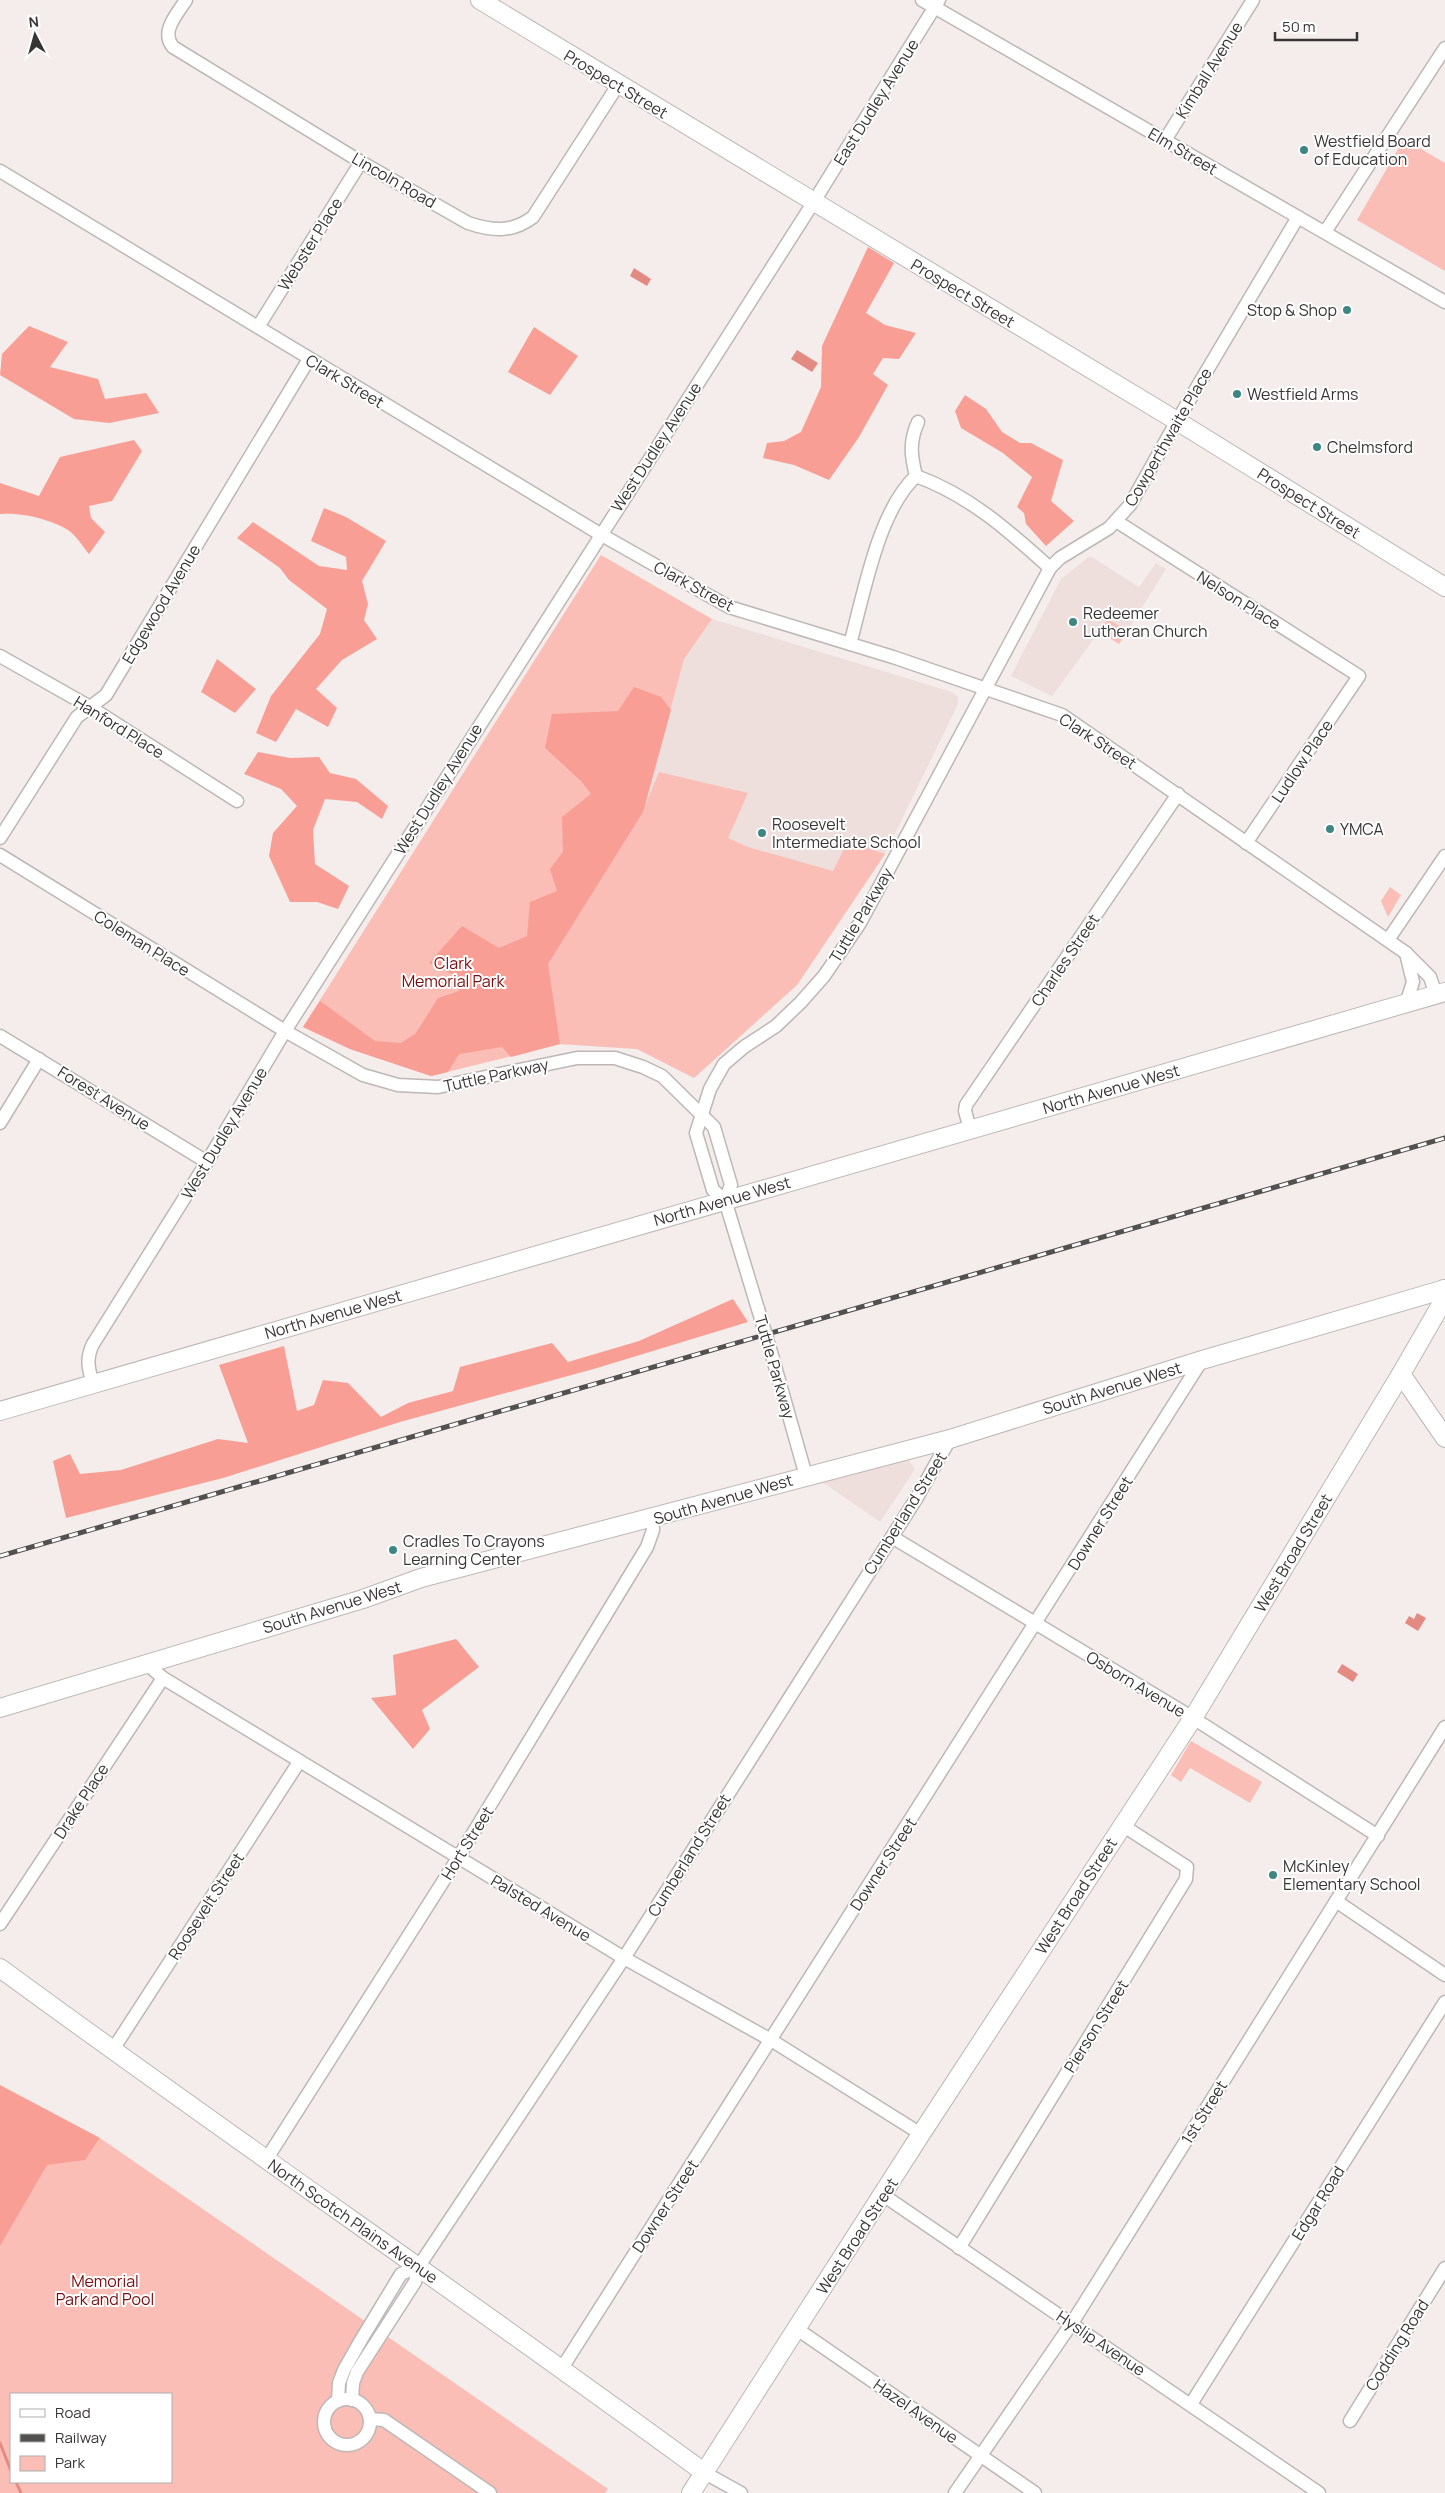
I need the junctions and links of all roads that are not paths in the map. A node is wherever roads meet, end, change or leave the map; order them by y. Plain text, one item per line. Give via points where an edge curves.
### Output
1 (186, 0) edge
2 (480, 0) edge
3 (922, 0) edge
4 (1253, 0) edge
5 (937, 4) edge
6 (1445, 48) edge
7 (618, 85) junction
8 (1165, 140) junction
9 (361, 162) junction
10 (0, 171) edge
11 (813, 203) junction
12 (1298, 217) junction
13 (1325, 232) junction
14 (1445, 302) edge
15 (258, 327) junction
16 (309, 359) junction
17 (1177, 421) junction
18 (918, 422) dead end
19 (916, 476) junction
20 (1116, 522) junction
21 (600, 534) junction
22 (1050, 568) junction
23 (1445, 586) edge
24 (850, 644) junction
25 (0, 656) edge
26 (1357, 680) joint
27 (987, 688) junction
28 (90, 708) junction
29 (1178, 794) junction
30 (237, 801) dead end
31 (0, 838) edge
32 (1246, 843) junction
33 (0, 855) edge
34 (1445, 856) edge
35 (1388, 940) junction
36 (1406, 953) junction
37 (1440, 994) edge
38 (1406, 1004) junction
39 (285, 1031) junction
40 (0, 1036) edge
41 (39, 1059) junction
42 (702, 1114) junction
43 (0, 1122) edge
44 (970, 1129) junction
45 (207, 1162) junction
46 (725, 1200) junction
47 (1445, 1289) edge
48 (1202, 1360) junction
49 (1401, 1374) junction
50 (93, 1384) junction
51 (0, 1411) edge
52 (1445, 1438) edge
53 (950, 1439) junction
54 (806, 1476) junction
55 (652, 1518) junction
56 (892, 1537) junction
57 (1037, 1623) junction
58 (148, 1664) junction
59 (162, 1678) junction
60 (0, 1708) edge
61 (1193, 1718) junction
62 (1445, 1727) edge
63 (299, 1762) junction
64 (1122, 1825) junction
65 (1378, 1836) junction
66 (458, 1858) junction
67 (1336, 1902) junction
68 (0, 1924) edge
69 (624, 1958) junction
70 (0, 1968) edge
71 (1445, 1975) edge
72 (1445, 2002) edge
73 (771, 2040) junction
74 (112, 2051) junction
75 (921, 2134) junction
76 (266, 2160) junction
77 (883, 2195) junction
78 (959, 2248) junction
79 (418, 2266) junction
80 (1445, 2268) edge
81 (1072, 2323) junction
82 (796, 2329) junction
83 (562, 2368) junction
84 (352, 2400) junction
85 (338, 2401) junction
86 (1191, 2404) junction
87 (370, 2419) junction
88 (1350, 2422) dead end
89 (980, 2456) junction
90 (705, 2473) junction
91 (490, 2493) edge
92 (691, 2493) edge
93 (741, 2493) edge
94 (954, 2493) edge
95 (1035, 2493) edge
96 (1319, 2493) edge

1 - 9 street, Lincoln Road via 168,29 168,40 173,47
2 - 7 street, Prospect Street
3 - 5 street, Elm Street
4 - 8 street, Kimball Avenue
5 - 8 street, Elm Street
5 - 11 street, East Dudley Avenue
6 - 13 street
7 - 9 street, Lincoln Road via 541,208 524,224 512,229 484,228 468,223
7 - 11 street, Prospect Street
8 - 12 street, Elm Street
9 - 15 street, Webster Place
10 - 15 street, Clark Street
11 - 17 street, Prospect Street
11 - 21 street, West Dudley Avenue
12 - 13 street, Elm Street
12 - 17 street, Cowperthwaite Place
13 - 14 street, Elm Street
15 - 16 street, Clark Street
16 - 21 street, Clark Street
16 - 28 street, Edgewood Avenue via 106,695
17 - 20 street, Cowperthwaite Place via 1130,505
17 - 23 street, Prospect Street
18 - 19 street via 911,437 910,452
19 - 22 street via 982,510
19 - 24 street via 904,487 879,539
20 - 22 street, Cowperthwaite Place
20 - 26 street, Nelson Place via 1359,676
21 - 24 street, Clark Street via 729,608
21 - 39 street, West Dudley Avenue
22 - 27 street, Cowperthwaite Place
24 - 27 street, Clark Street
25 - 28 street, Hanford Place
26 - 32 street, Ludlow Place
27 - 29 street, Clark Street via 1062,715
27 - 42 street, Tuttle Parkway via 860,923 824,976 801,1002 776,1026 724,1064 710,1089
28 - 30 street, Hanford Place
28 - 31 street, Edgewood Avenue via 77,717
29 - 32 street, Clark Street
29 - 44 street, Charles Street via 966,1105
32 - 35 street, Clark Street
33 - 39 street, Coleman Place
34 - 35 street
35 - 36 street, Clark Street
36 - 37 street, Clark Street via 1430,977
36 - 38 street via 1413,982
37 - 38 street, North Avenue West
38 - 44 street, North Avenue West
39 - 42 street, Tuttle Parkway via 363,1075 398,1085 438,1087 578,1058 615,1058 662,1076
39 - 45 street, West Dudley Avenue
40 - 41 street, Forest Avenue
41 - 43 street
41 - 45 street, Forest Avenue
42 - 46 street, Tuttle Parkway via 714,1127 731,1185
42 - 46 street, Tuttle Parkway via 696,1133 713,1190
44 - 46 street, North Avenue West
45 - 50 street, West Dudley Avenue via 88,1353
46 - 50 street, North Avenue West
46 - 54 street, Tuttle Parkway, bridge
47 - 48 street, South Avenue West
47 - 49 street, West Broad Street via 1442,1303
48 - 53 street, South Avenue West
48 - 57 street, Downer Street
49 - 52 street
49 - 61 street, West Broad Street
50 - 51 street, North Avenue West
53 - 54 street, South Avenue West
53 - 56 street, Cumberland Street
54 - 55 street, South Avenue West
55 - 58 street, South Avenue West via 422,1578
55 - 66 street, Hort Street via 653,1530 647,1547
56 - 57 street, Osborn Avenue
56 - 69 street, Cumberland Street
57 - 61 street, Osborn Avenue
57 - 73 street, Downer Street
58 - 59 street, Palsted Avenue
58 - 60 street, South Avenue West
59 - 63 street, Palsted Avenue
59 - 68 street, Drake Place
61 - 64 street, West Broad Street
61 - 65 street, Osborn Avenue
62 - 65 street, 1st Street
63 - 66 street, Palsted Avenue
63 - 74 street, Roosevelt Street
64 - 75 street, West Broad Street
64 - 78 street, Pierson Street via 1187,1867 1186,1879
65 - 67 street, 1st Street
66 - 69 street, Palsted Avenue
66 - 76 street, Hort Street
67 - 71 street
67 - 81 street, 1st Street
69 - 73 street, Palsted Avenue
69 - 79 street, Cumberland Street
70 - 74 street, North Scotch Plains Avenue
72 - 86 street, Edgar Road
73 - 75 street, Palsted Avenue
73 - 83 street, Downer Street
74 - 76 street, North Scotch Plains Avenue
75 - 77 street, West Broad Street
76 - 79 street, North Scotch Plains Avenue
77 - 78 street, Hyslip Avenue
77 - 82 street, West Broad Street
78 - 81 street, Hyslip Avenue
79 - 83 street, North Scotch Plains Avenue
79 - 84 street, Cumberland Street via 415,2282 357,2372
79 - 85 street, Cumberland Street via 401,2274 361,2340 339,2383
80 - 88 street, Codding Road
81 - 86 street, Hyslip Avenue
81 - 89 street, 1st Street
82 - 89 street, Hazel Avenue
82 - 90 street, West Broad Street
83 - 90 street, North Scotch Plains Avenue
84 - 85 street
84 - 87 street via 364,2407
85 - 87 street via 328,2410 324,2424 335,2442 356,2443 367,2433
86 - 96 street, Hyslip Avenue
87 - 91 street via 384,2420
89 - 94 street, 1st Street
89 - 95 street, Hazel Avenue
90 - 92 street, West Broad Street
90 - 93 street

